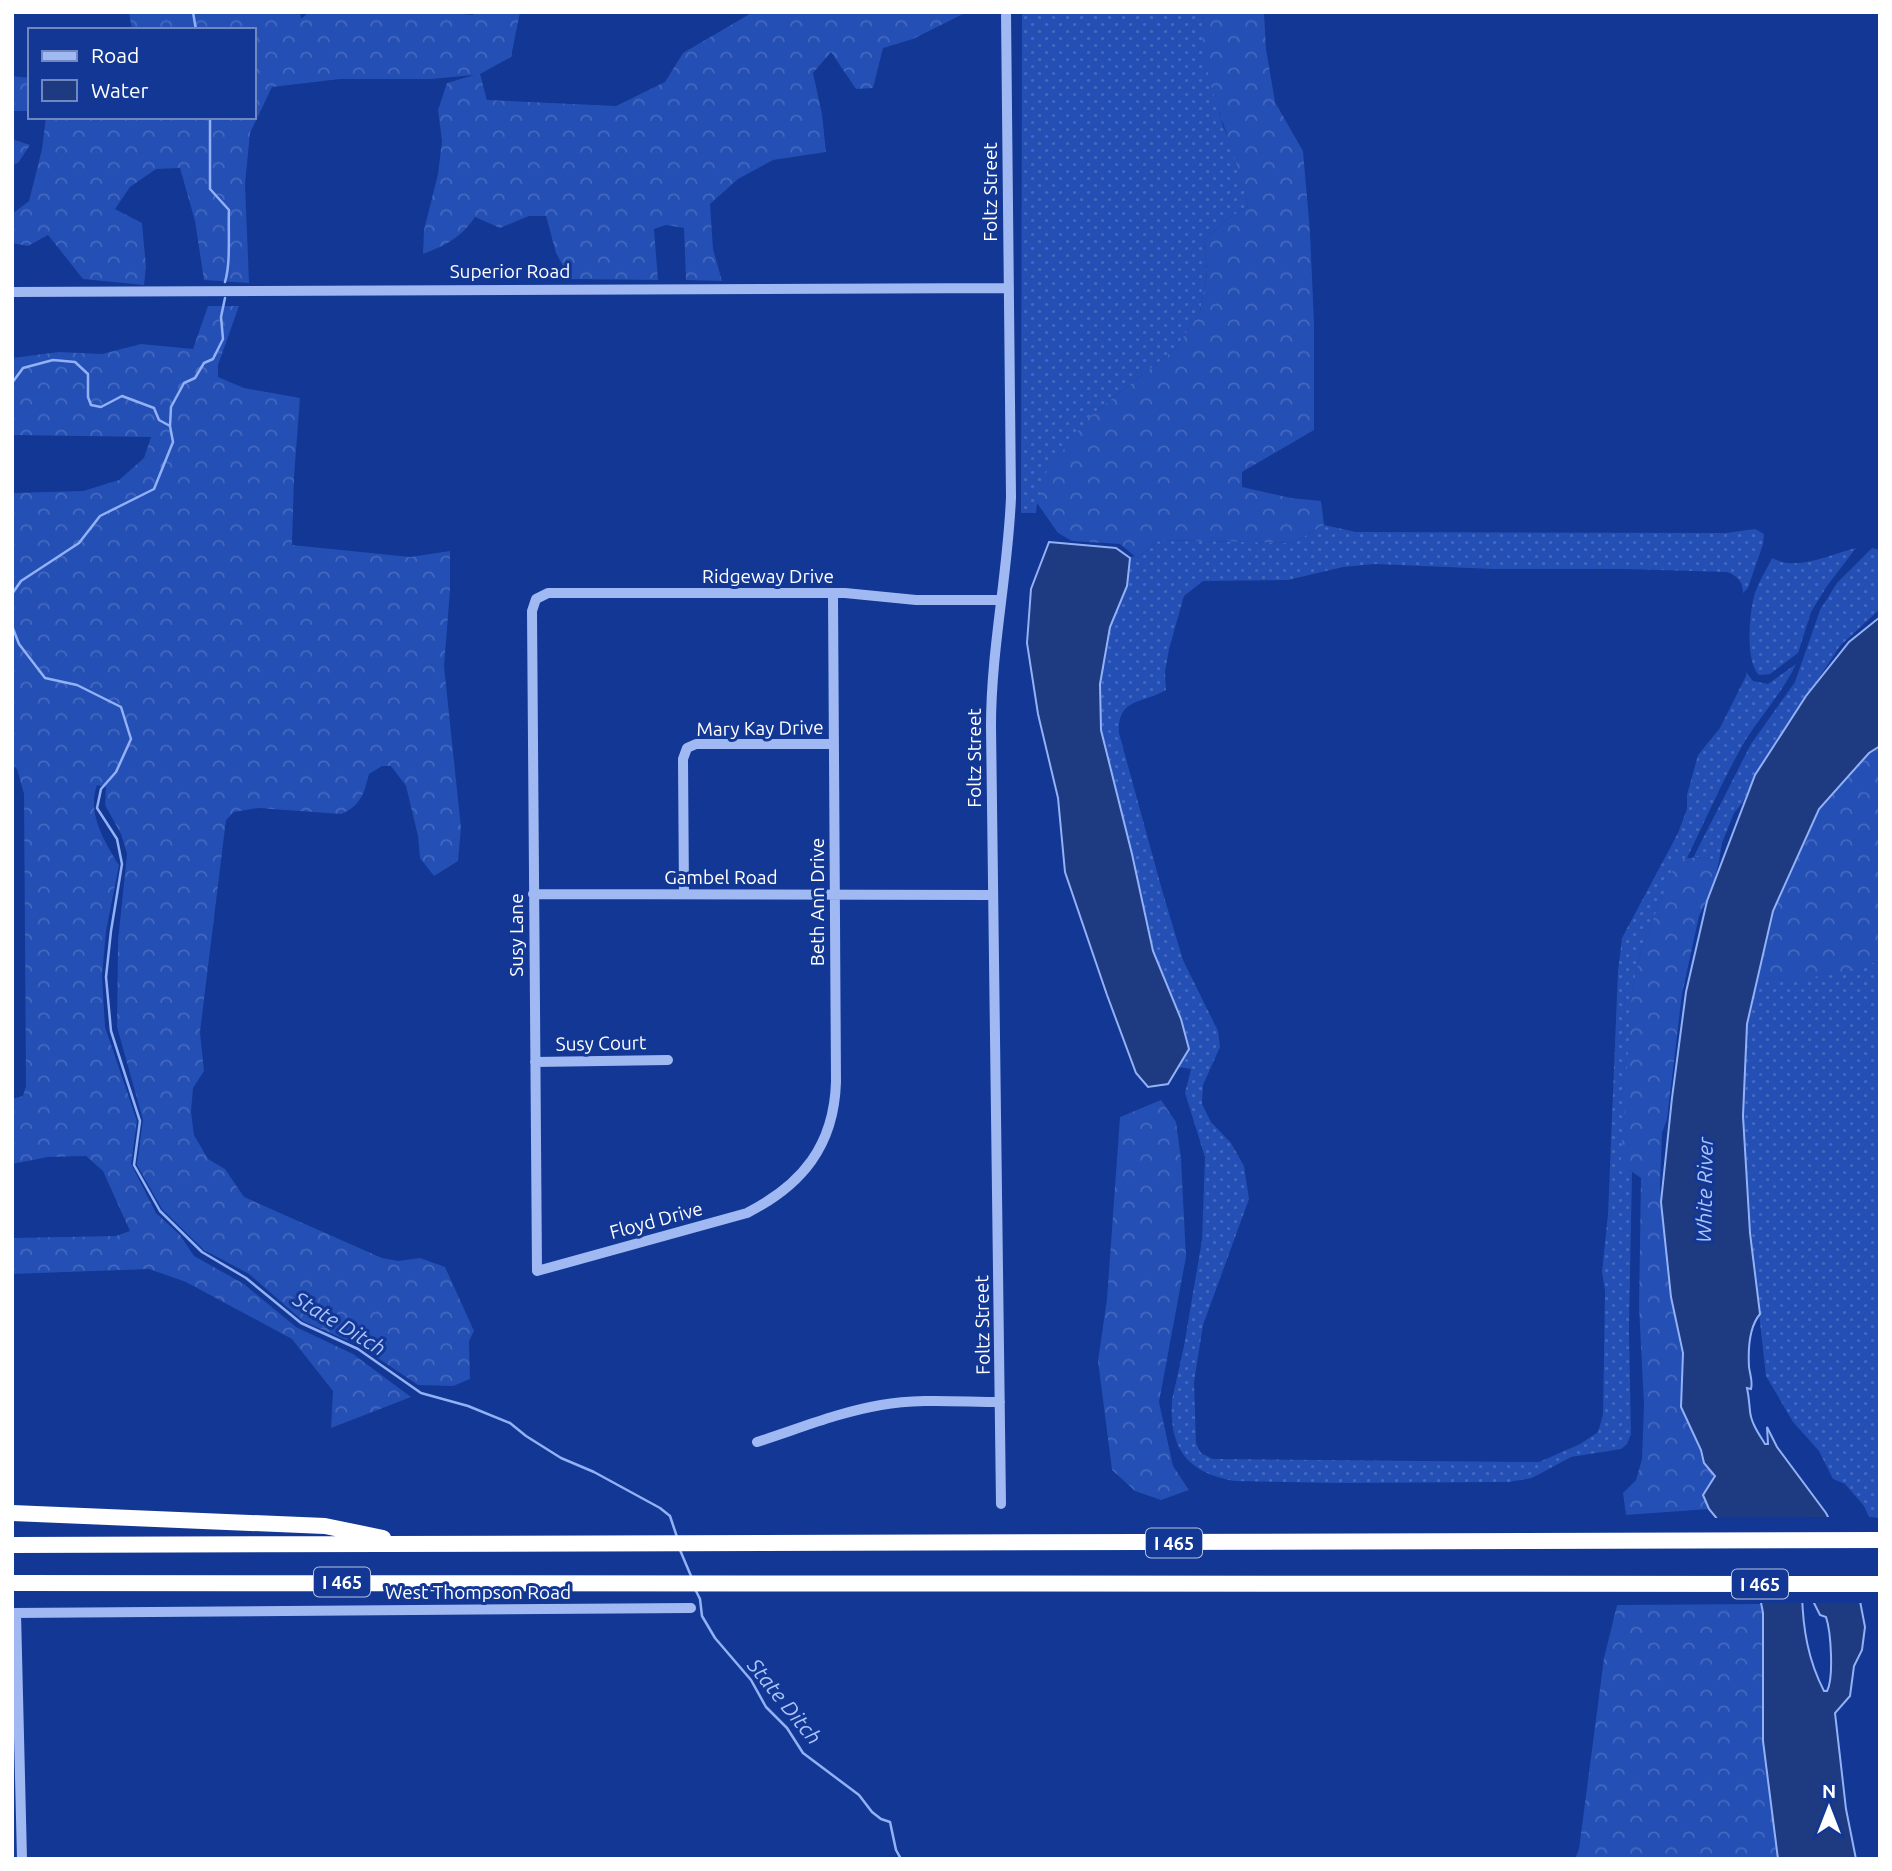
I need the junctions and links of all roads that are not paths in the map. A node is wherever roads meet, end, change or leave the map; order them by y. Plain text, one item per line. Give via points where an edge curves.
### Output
1 (1006, 12) edge
2 (1009, 288) junction
3 (12, 292) edge
4 (833, 594) junction
5 (536, 599) joint
6 (1001, 600) junction
7 (834, 744) junction
8 (533, 894) junction
9 (684, 894) junction
10 (835, 895) junction
11 (993, 895) junction
12 (668, 1060) dead end
13 (534, 1062) junction
14 (781, 1194) joint
15 (537, 1271) joint
16 (1000, 1402) junction
17 (757, 1442) dead end
18 (1001, 1504) dead end
19 (12, 1513) edge
20 (1880, 1541) edge
21 (12, 1545) edge
22 (416, 1545) junction
23 (12, 1583) edge
24 (1880, 1584) edge
25 (691, 1608) dead end
26 (14, 1613) edge
27 (22, 1859) edge

1 - 2 street, Foltz Street
2 - 3 street, Superior Road
2 - 6 street, Foltz Street via 1011,497
4 - 5 street, Ridgeway Drive via 548,593
4 - 6 street, Ridgeway Drive
4 - 7 street, Beth Ann Drive
5 - 8 street, Susy Lane via 532,611
6 - 11 street, Foltz Street via 991,701
7 - 9 street, Mary Kay Drive via 696,744 687,748 683,757
7 - 10 street, Beth Ann Drive
8 - 9 street, Gambel Road
8 - 13 street, Susy Lane
9 - 10 street, Gambel Road
10 - 11 street, Gambel Road
10 - 14 street, Beth Ann Drive via 834,1108 818,1152
11 - 16 street, Foltz Street
12 - 13 street, Susy Court
13 - 15 street, Susy Lane
14 - 15 street, Floyd Drive via 735,1217
16 - 17 street via 882,1405
16 - 18 street, Foltz Street
19 - 22 highway via 325,1526
20 - 22 highway, I 465
21 - 22 highway, I 465
23 - 24 highway, I 465
25 - 26 street, West Thompson Road
26 - 27 street

